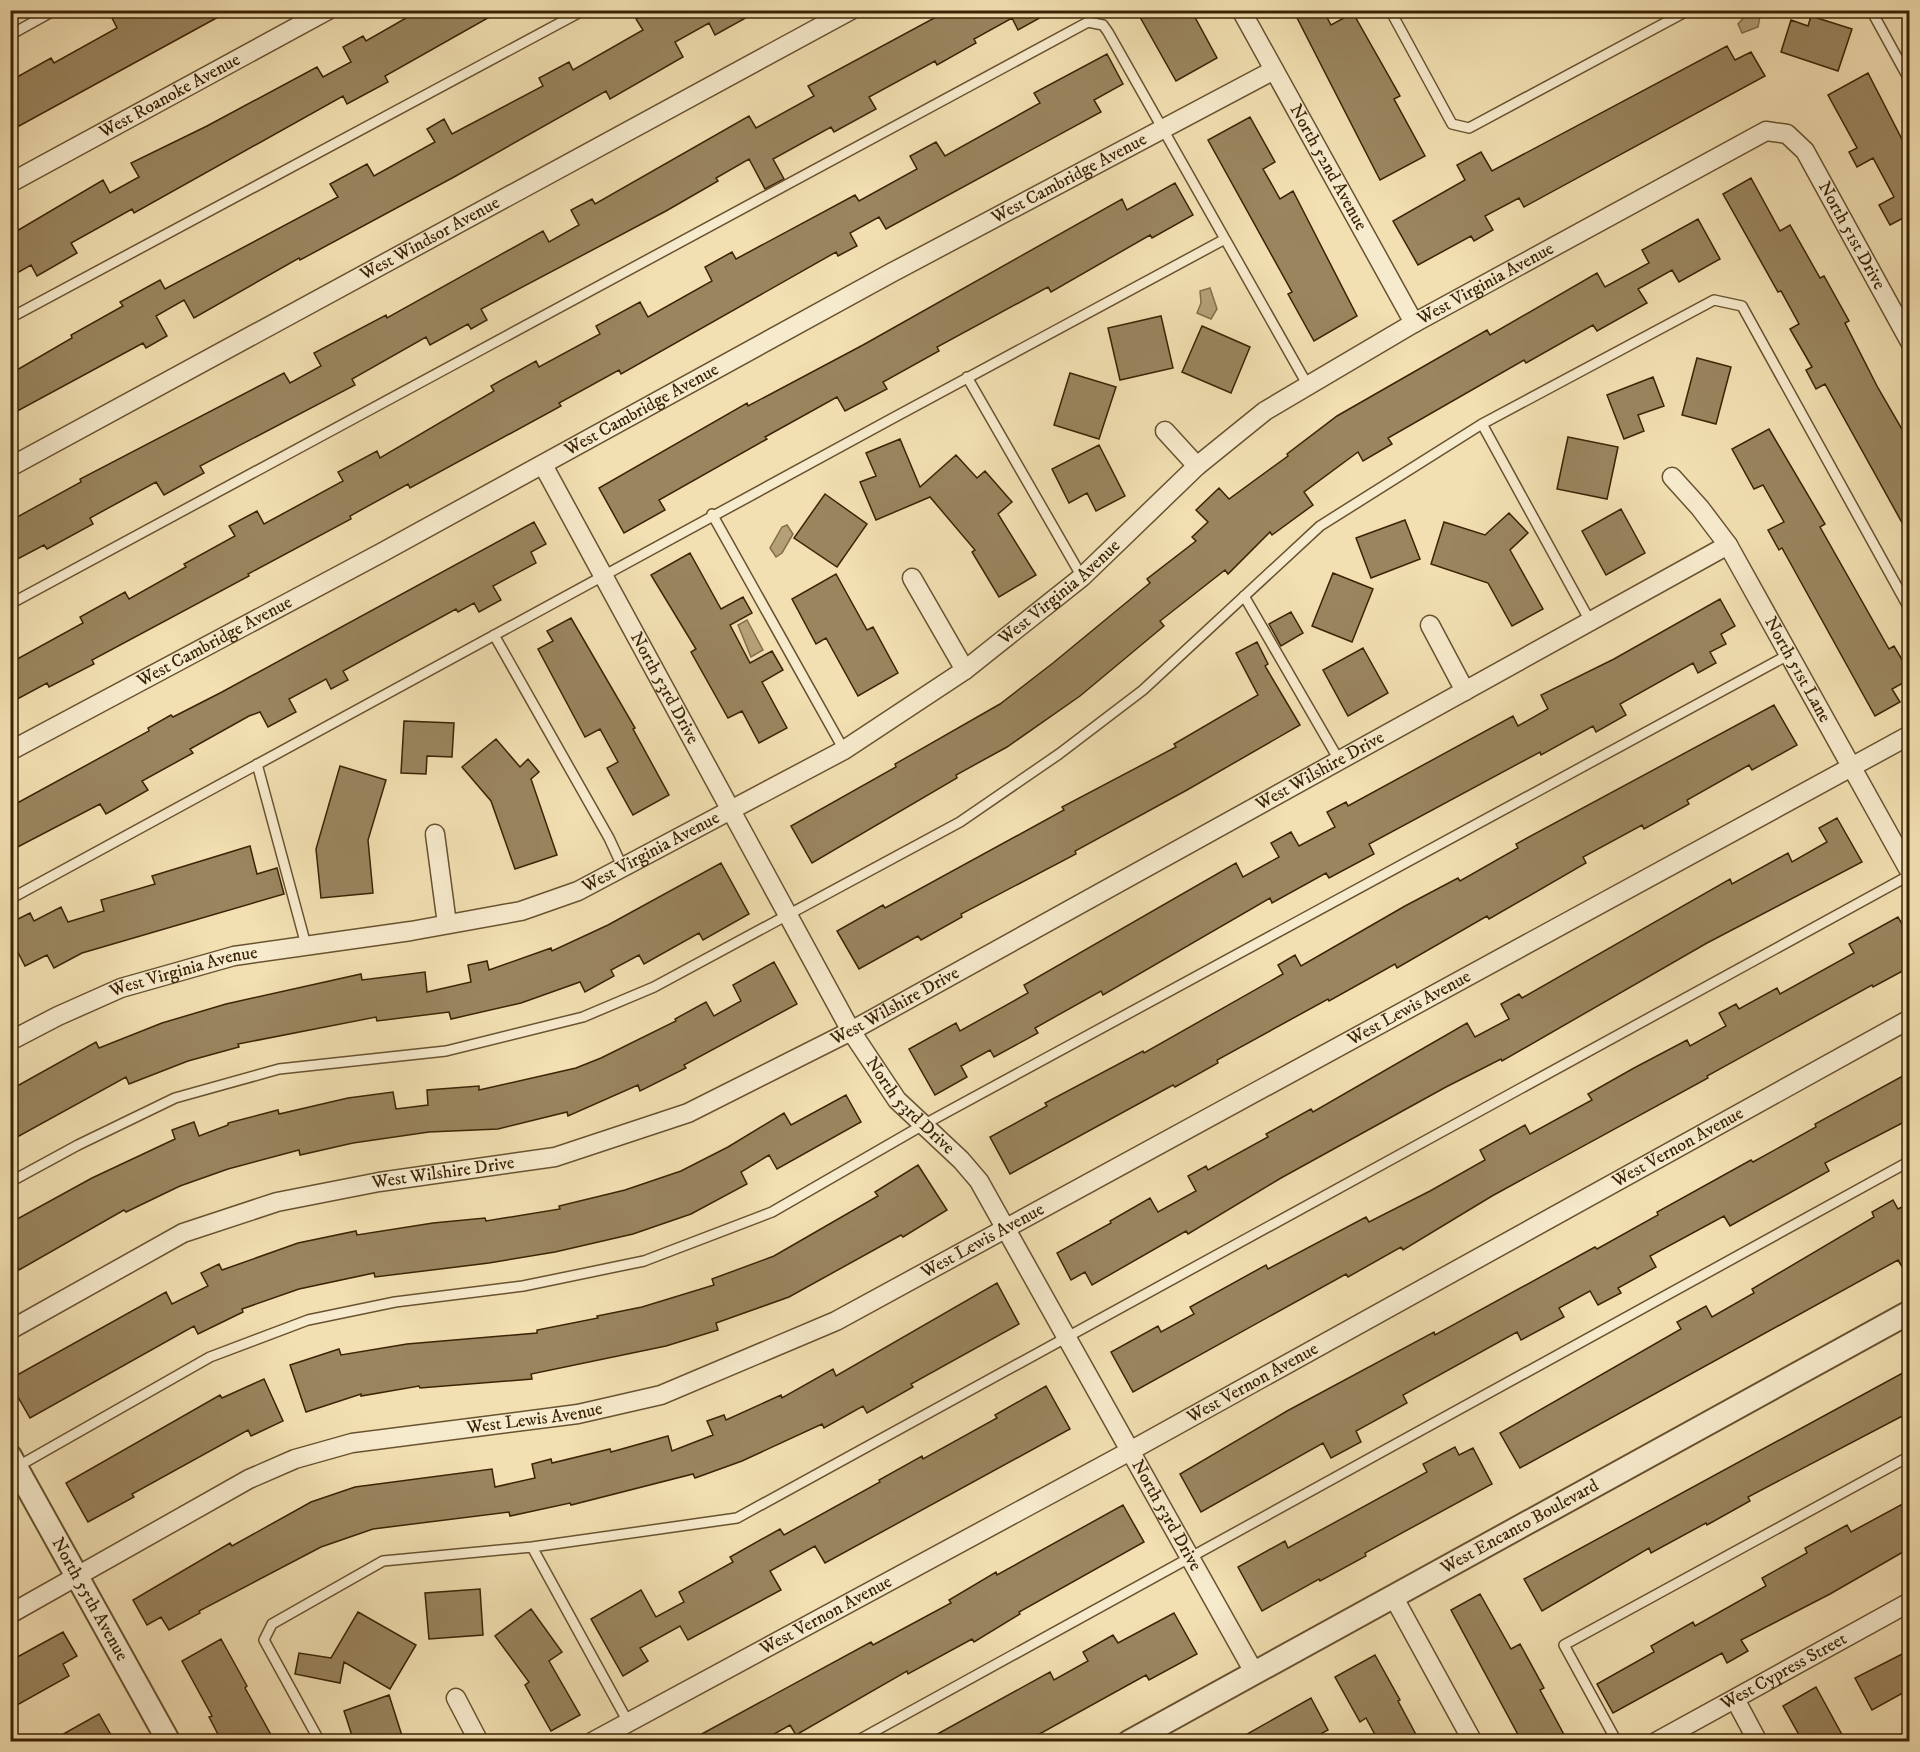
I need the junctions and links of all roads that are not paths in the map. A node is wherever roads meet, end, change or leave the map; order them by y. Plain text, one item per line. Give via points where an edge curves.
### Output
1 (55, 10) edge
2 (328, 10) edge
3 (584, 10) edge
4 (851, 10) edge
5 (1241, 10) edge
6 (1390, 10) edge
7 (1689, 10) edge
8 (1871, 10) edge
9 (10, 35) edge
10 (1274, 70) junction
11 (1910, 81) edge
12 (1163, 128) junction
13 (1787, 134) joint
14 (10, 183) edge
15 (1224, 239) junction
16 (10, 318) edge
17 (1414, 323) junction
18 (1910, 342) edge
19 (967, 377) junction
20 (1307, 384) junction
21 (1482, 424) junction
22 (1165, 431) dead end
23 (543, 465) junction
24 (1197, 466) junction
25 (10, 468) edge
26 (1672, 477) dead end
27 (712, 514) junction
28 (1728, 545) junction
29 (604, 576) junction
30 (1083, 577) junction
31 (912, 578) dead end
32 (1244, 596) junction
33 (10, 604) edge
34 (1910, 610) edge
35 (1590, 621) junction
36 (1430, 625) dead end
37 (494, 635) junction
38 (1790, 654) junction
39 (965, 670) junction
40 (1465, 691) junction
41 (1910, 735) edge
42 (844, 750) junction
43 (10, 751) edge
44 (1339, 760) junction
45 (257, 764) junction
46 (1853, 766) junction
47 (731, 809) junction
48 (435, 834) dead end
49 (622, 866) junction
50 (1910, 874) edge
51 (10, 899) edge
52 (790, 915) junction
53 (447, 924) junction
54 (306, 945) junction
55 (1910, 1019) edge
56 (851, 1030) junction
57 (10, 1041) edge
58 (923, 1125) junction
59 (1910, 1161) edge
60 (10, 1182) edge
61 (1005, 1228) junction
62 (1910, 1312) edge
63 (10, 1330) edge
64 (1065, 1339) junction
65 (1130, 1451) junction
66 (1910, 1456) edge
67 (13, 1464) edge
68 (532, 1547) junction
69 (1190, 1557) junction
70 (77, 1577) junction
71 (1393, 1596) junction
72 (1910, 1602) edge
73 (10, 1614) edge
74 (1254, 1672) junction
75 (456, 1698) dead end
76 (1734, 1699) junction
77 (628, 1722) junction
78 (1910, 1735) edge
79 (169, 1742) edge
80 (320, 1742) edge
81 (479, 1742) edge
82 (592, 1742) edge
83 (855, 1742) edge
84 (1129, 1742) edge
85 (1473, 1742) edge
86 (1617, 1742) edge
87 (1656, 1742) edge
88 (1758, 1742) edge
89 (1898, 1742) edge

1 - 9 lane
2 - 14 street, West Roanoke Avenue
3 - 16 lane
4 - 25 street, West Windsor Avenue
5 - 10 street, North 52nd Avenue
6 - 7 lane via 1452,124 1468,128
8 - 11 lane
10 - 12 street, West Cambridge Avenue
10 - 17 street, North 52nd Avenue
12 - 15 lane
12 - 23 street, West Cambridge Avenue
12 - 33 lane via 1103,25 1088,22
13 - 17 street, West Virginia Avenue via 1766,131 1748,140
13 - 18 street, North 51st Drive via 1805,151
15 - 19 lane
15 - 20 lane
17 - 20 street, West Virginia Avenue
19 - 27 lane
19 - 30 lane
20 - 24 street, West Virginia Avenue via 1265,411
21 - 32 lane via 1320,526
21 - 34 lane via 1714,300 1742,306
21 - 35 lane
22 - 24 street
23 - 29 street, North 53rd Drive
23 - 43 street, West Cambridge Avenue
24 - 30 street, West Virginia Avenue
26 - 28 street, North 51st Lane
27 - 29 lane
27 - 42 lane
28 - 35 street, West Wilshire Drive
28 - 38 street, North 51st Lane
29 - 37 lane
29 - 47 street, North 53rd Drive
30 - 39 street, West Virginia Avenue
31 - 39 street
32 - 44 lane
32 - 52 lane via 1143,690 1059,754 960,822
35 - 40 street, West Wilshire Drive
36 - 40 street
37 - 45 lane
37 - 49 lane
38 - 46 street, North 51st Lane
38 - 58 lane
39 - 42 street, West Virginia Avenue
40 - 44 street, West Wilshire Drive
41 - 46 street, West Lewis Avenue
42 - 47 street, West Virginia Avenue
44 - 56 street, West Wilshire Drive
45 - 51 lane
45 - 54 lane
46 - 50 street, North 51st Lane
46 - 61 street, West Lewis Avenue
47 - 49 street, West Virginia Avenue
47 - 52 street, North 53rd Drive
48 - 53 street
49 - 53 street, West Virginia Avenue via 578,891 521,911
50 - 64 lane
52 - 56 street, North 53rd Drive
52 - 60 lane via 654,987 583,1017 446,1051 279,1069 174,1098
53 - 54 street, West Virginia Avenue
54 - 57 street, West Virginia Avenue via 234,956 121,988
55 - 65 street, West Vernon Avenue
56 - 58 street, North 53rd Drive via 897,1100
56 - 63 street, West Wilshire Drive via 688,1113 555,1157 379,1182 277,1202 183,1233
58 - 61 street, North 53rd Drive via 979,1181
58 - 67 lane via 772,1212 644,1261 523,1286 395,1302 319,1318 210,1357
59 - 69 lane
61 - 64 street, North 53rd Drive
61 - 70 street, West Lewis Avenue via 836,1321 661,1395 578,1414 352,1443 295,1459 249,1479
62 - 71 street, West Encanto Boulevard
64 - 65 street, North 53rd Drive
64 - 68 lane via 737,1518
65 - 69 street, North 53rd Drive
65 - 77 street, West Vernon Avenue
66 - 86 lane via 1564,1645
67 - 70 street, North 55th Avenue
68 - 77 lane
68 - 80 lane via 383,1561 272,1624 264,1640
69 - 74 street, North 53rd Drive
69 - 83 lane
70 - 73 street, West Lewis Avenue
70 - 79 street, North 55th Avenue
71 - 74 street, West Encanto Boulevard
71 - 85 street
72 - 76 street, West Cypress Street
74 - 84 street, West Encanto Boulevard
75 - 81 street
76 - 87 street, West Cypress Street
76 - 88 street
77 - 82 street, West Vernon Avenue
78 - 89 lane

